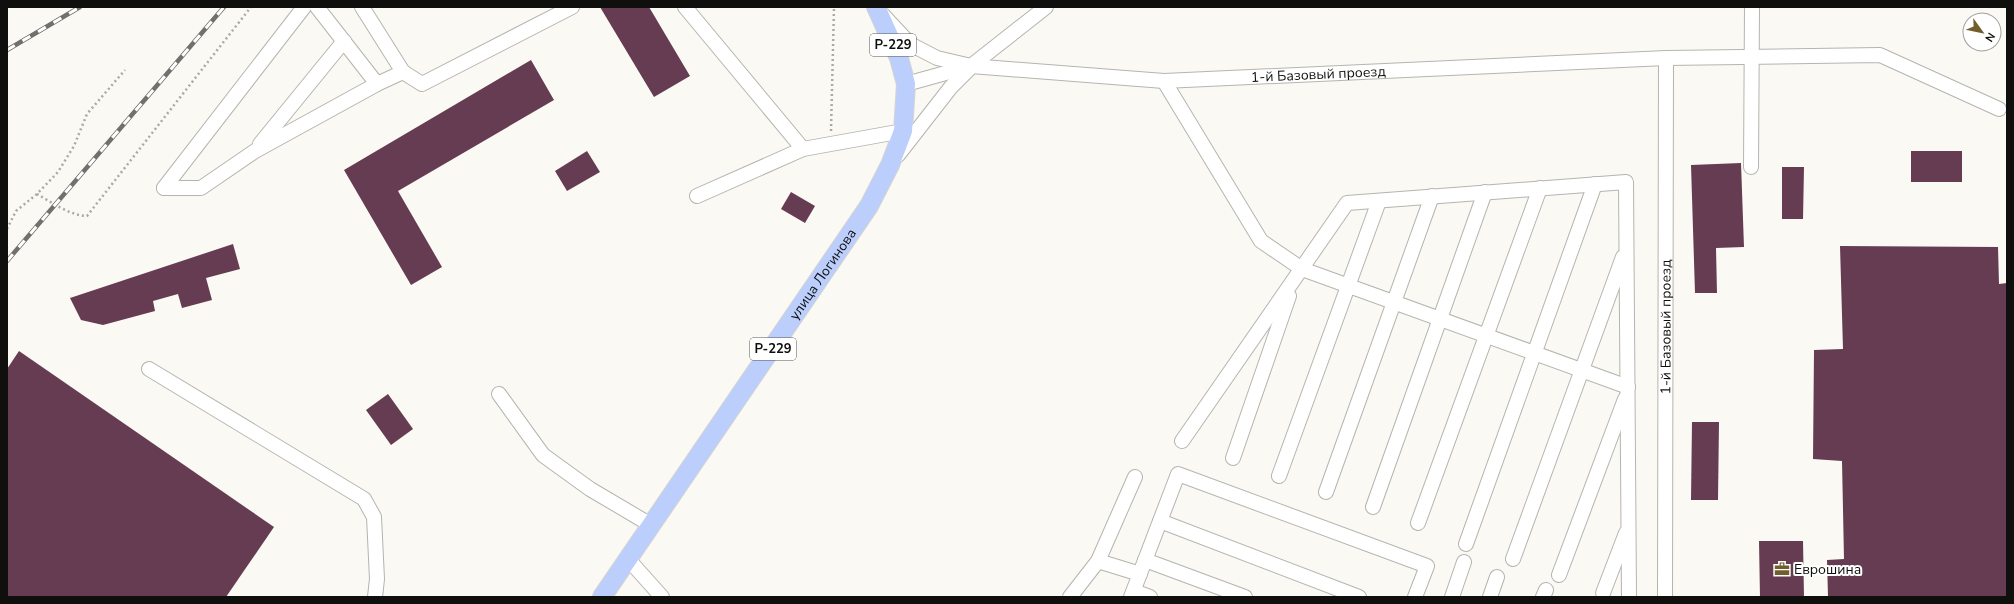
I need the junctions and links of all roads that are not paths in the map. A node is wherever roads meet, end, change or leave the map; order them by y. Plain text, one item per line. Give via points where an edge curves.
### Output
1 (304, 7) edge
2 (317, 7) edge
3 (362, 7) edge
4 (572, 7) edge
5 (685, 7) edge
6 (1046, 7) edge
7 (1752, 7) edge
8 (877, 8) edge
9 (344, 41) junction
10 (1752, 56) junction
11 (1666, 58) junction
12 (972, 66) junction
13 (403, 72) junction
14 (1164, 81) junction
15 (376, 84) junction
16 (906, 84) junction
17 (1999, 109) dead end
18 (902, 131) junction
19 (803, 149) junction
20 (255, 151) junction
21 (890, 165) junction
22 (1751, 167) dead end
23 (1595, 184) junction
24 (1540, 188) junction
25 (1485, 192) junction
26 (697, 196) dead end
27 (1432, 196) junction
28 (1379, 200) junction
29 (1627, 248) junction
30 (1298, 273) junction
31 (1348, 286) junction
32 (1394, 302) junction
33 (1440, 319) junction
34 (1486, 336) junction
35 (1535, 353) junction
36 (149, 369) dead end
37 (1582, 370) junction
38 (1628, 389) junction
39 (499, 394) dead end
40 (1182, 442) dead end
41 (1233, 458) dead end
42 (1279, 476) dead end
43 (1135, 477) dead end
44 (1326, 492) dead end
45 (1373, 507) dead end
46 (1160, 521) junction
47 (1418, 523) dead end
48 (1629, 525) junction
49 (651, 526) junction
50 (1466, 544) dead end
51 (628, 559) junction
52 (1513, 559) dead end
53 (1145, 560) junction
54 (1098, 561) junction
55 (1464, 562) dead end
56 (1140, 574) junction
57 (1559, 575) dead end
58 (1497, 577) dead end
59 (1603, 593) dead end
60 (1132, 594) edge
61 (374, 597) edge
62 (602, 597) edge
63 (662, 597) edge
64 (1070, 597) edge
65 (1150, 597) edge
66 (1245, 597) edge
67 (1359, 597) edge
68 (1415, 597) edge
69 (1452, 597) edge
70 (1490, 597) edge
71 (1630, 597) edge
72 (1665, 597) edge

1 - 20 street via 164,188 201,188
2 - 9 street
3 - 13 street
4 - 13 street via 422,84
5 - 19 street
6 - 12 street
7 - 10 street
8 - 12 street via 910,44 936,58
8 - 16 main road, улица Логинова / Р-229 via 899,58
9 - 15 street
9 - 20 street
10 - 11 street, 1-й Базовый проезд
10 - 17 street, 1-й Базовый проезд via 1880,54
10 - 22 street
11 - 14 street, 1-й Базовый проезд
11 - 72 street, 1-й Базовый проезд
12 - 14 street, 1-й Базовый проезд
12 - 16 street
12 - 21 street via 951,86
13 - 15 street
14 - 30 street via 1261,241
15 - 20 street
16 - 18 main road, улица Логинова / Р-229
18 - 19 street
18 - 21 main road, улица Логинова / Р-229
19 - 26 street
21 - 49 main road, улица Логинова / Р-229 via 865,212
23 - 24 street
23 - 29 street via 1626,182
23 - 35 street
24 - 25 street
24 - 34 street
25 - 27 street
25 - 33 street
27 - 28 street
27 - 32 street
28 - 30 street via 1347,203
28 - 31 street
29 - 37 street
29 - 38 street
30 - 31 street
30 - 40 street
30 - 41 street
31 - 32 street
31 - 42 street
32 - 33 street
32 - 44 street
33 - 34 street
33 - 45 street
34 - 35 street
34 - 47 street
35 - 37 street
35 - 50 street
36 - 61 street via 364,499 374,517 377,579
37 - 38 street
37 - 52 street
38 - 48 street
38 - 57 street
39 - 49 street via 543,455 590,489
43 - 54 street
46 - 53 street
46 - 67 street
46 - 68 street via 1178,474 1427,566
48 - 59 street
48 - 71 street
49 - 51 main road, улица Логинова / Р-229
51 - 62 main road, улица Логинова / Р-229
51 - 63 street
53 - 56 street
53 - 66 street
54 - 56 street
54 - 64 street
55 - 69 street
56 - 60 street
58 - 70 street
60 - 65 street

